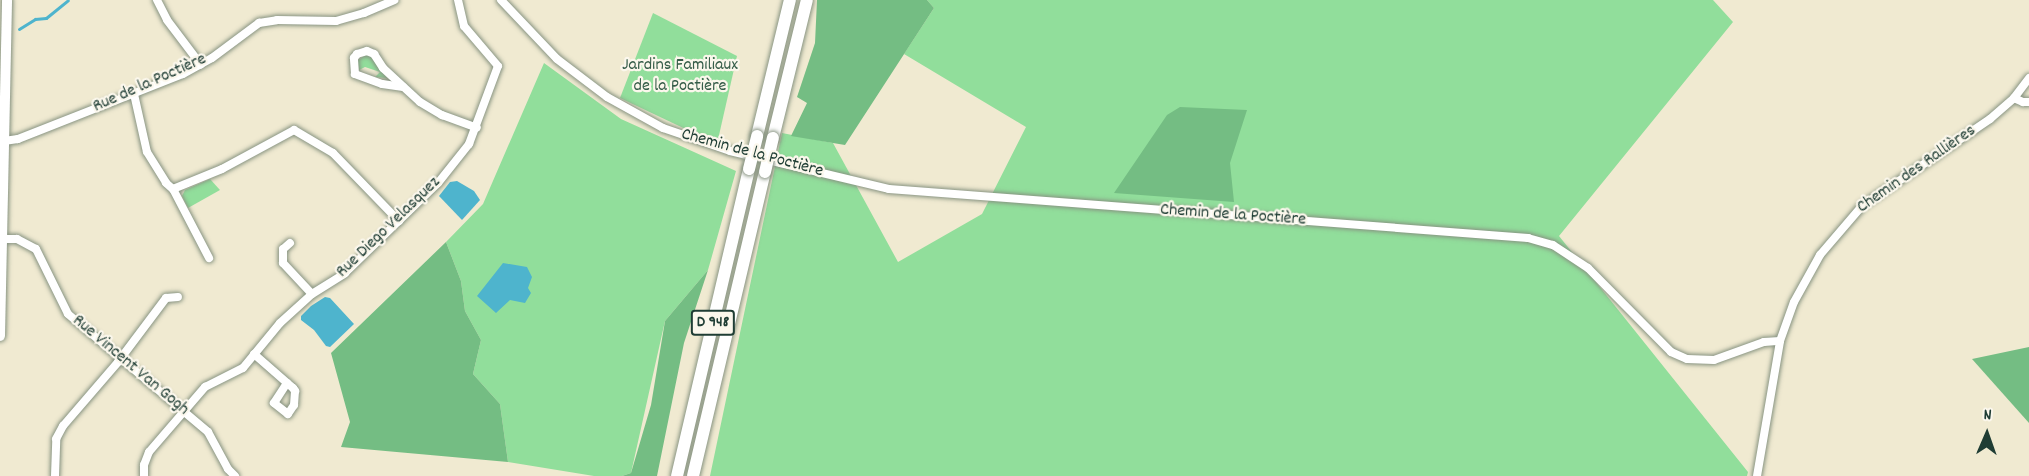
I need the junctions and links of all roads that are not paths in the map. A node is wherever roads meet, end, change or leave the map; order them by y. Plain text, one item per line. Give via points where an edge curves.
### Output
1 (7, 0) edge
2 (157, 0) edge
3 (394, 0) edge
4 (458, 0) edge
5 (501, 0) edge
6 (790, 0) edge
7 (807, 0) edge
8 (201, 64) junction
9 (2029, 78) edge
10 (403, 87) junction
11 (134, 94) junction
12 (2014, 98) junction
13 (2029, 102) edge
14 (477, 128) junction
15 (3, 149) edge
16 (173, 189) junction
17 (399, 221) junction
18 (2, 239) junction
19 (290, 243) dead end
20 (210, 258) dead end
21 (1, 264) edge
22 (312, 294) junction
23 (178, 297) dead end
24 (0, 336) edge
25 (1780, 341) junction
26 (254, 354) junction
27 (119, 358) junction
28 (287, 383) dead end
29 (183, 412) junction
30 (55, 476) edge
31 (144, 476) edge
32 (235, 476) edge
33 (677, 476) edge
34 (693, 476) edge
35 (1757, 476) edge

1 - 15 main road
2 - 8 street via 167,20
3 - 8 street, Rue de la Poctière via 336,21 259,23
4 - 14 street, Rue Diego Velasquez via 464,27 498,66
5 - 25 street, Chemin de la Poctière via 556,59 607,97 648,121 722,148 889,189 1528,238 1553,245 1588,268 1671,352 1687,359 1714,360 1764,342
6 - 33 highway, D 948, bridge
7 - 34 highway, D 948, bridge
8 - 11 street, Rue de la Poctière
9 - 12 street, Chemin des Rallières
10 - 10 street via 374,54 367,51 354,58 355,74
10 - 14 street via 442,115
11 - 15 street, Rue de la Poctière via 18,139
11 - 16 street via 147,152
12 - 13 street
12 - 25 street, Chemin des Rallières via 1961,141 1879,193 1847,220 1808,273
14 - 17 street, Rue Diego Velasquez via 441,179
15 - 18 main road
16 - 17 street via 222,169 294,130 333,153
16 - 20 street
17 - 22 street, Rue Diego Velasquez via 345,273
18 - 21 main road
18 - 27 street, Rue Vincent Van Gogh via 16,239 36,249 68,314
19 - 22 street via 283,249 283,263
21 - 24 main road
22 - 26 street, Rue Diego Velasquez
23 - 27 street via 166,298
25 - 35 street, Chemin des Rallières
26 - 28 street
26 - 29 street, Rue Diego Velasquez via 236,373 205,387
27 - 29 street, Rue Vincent Van Gogh
27 - 30 street via 63,426 57,439
29 - 31 street, Rue Diego Velasquez via 149,452
29 - 32 street, Rue Vincent Van Gogh via 208,432

